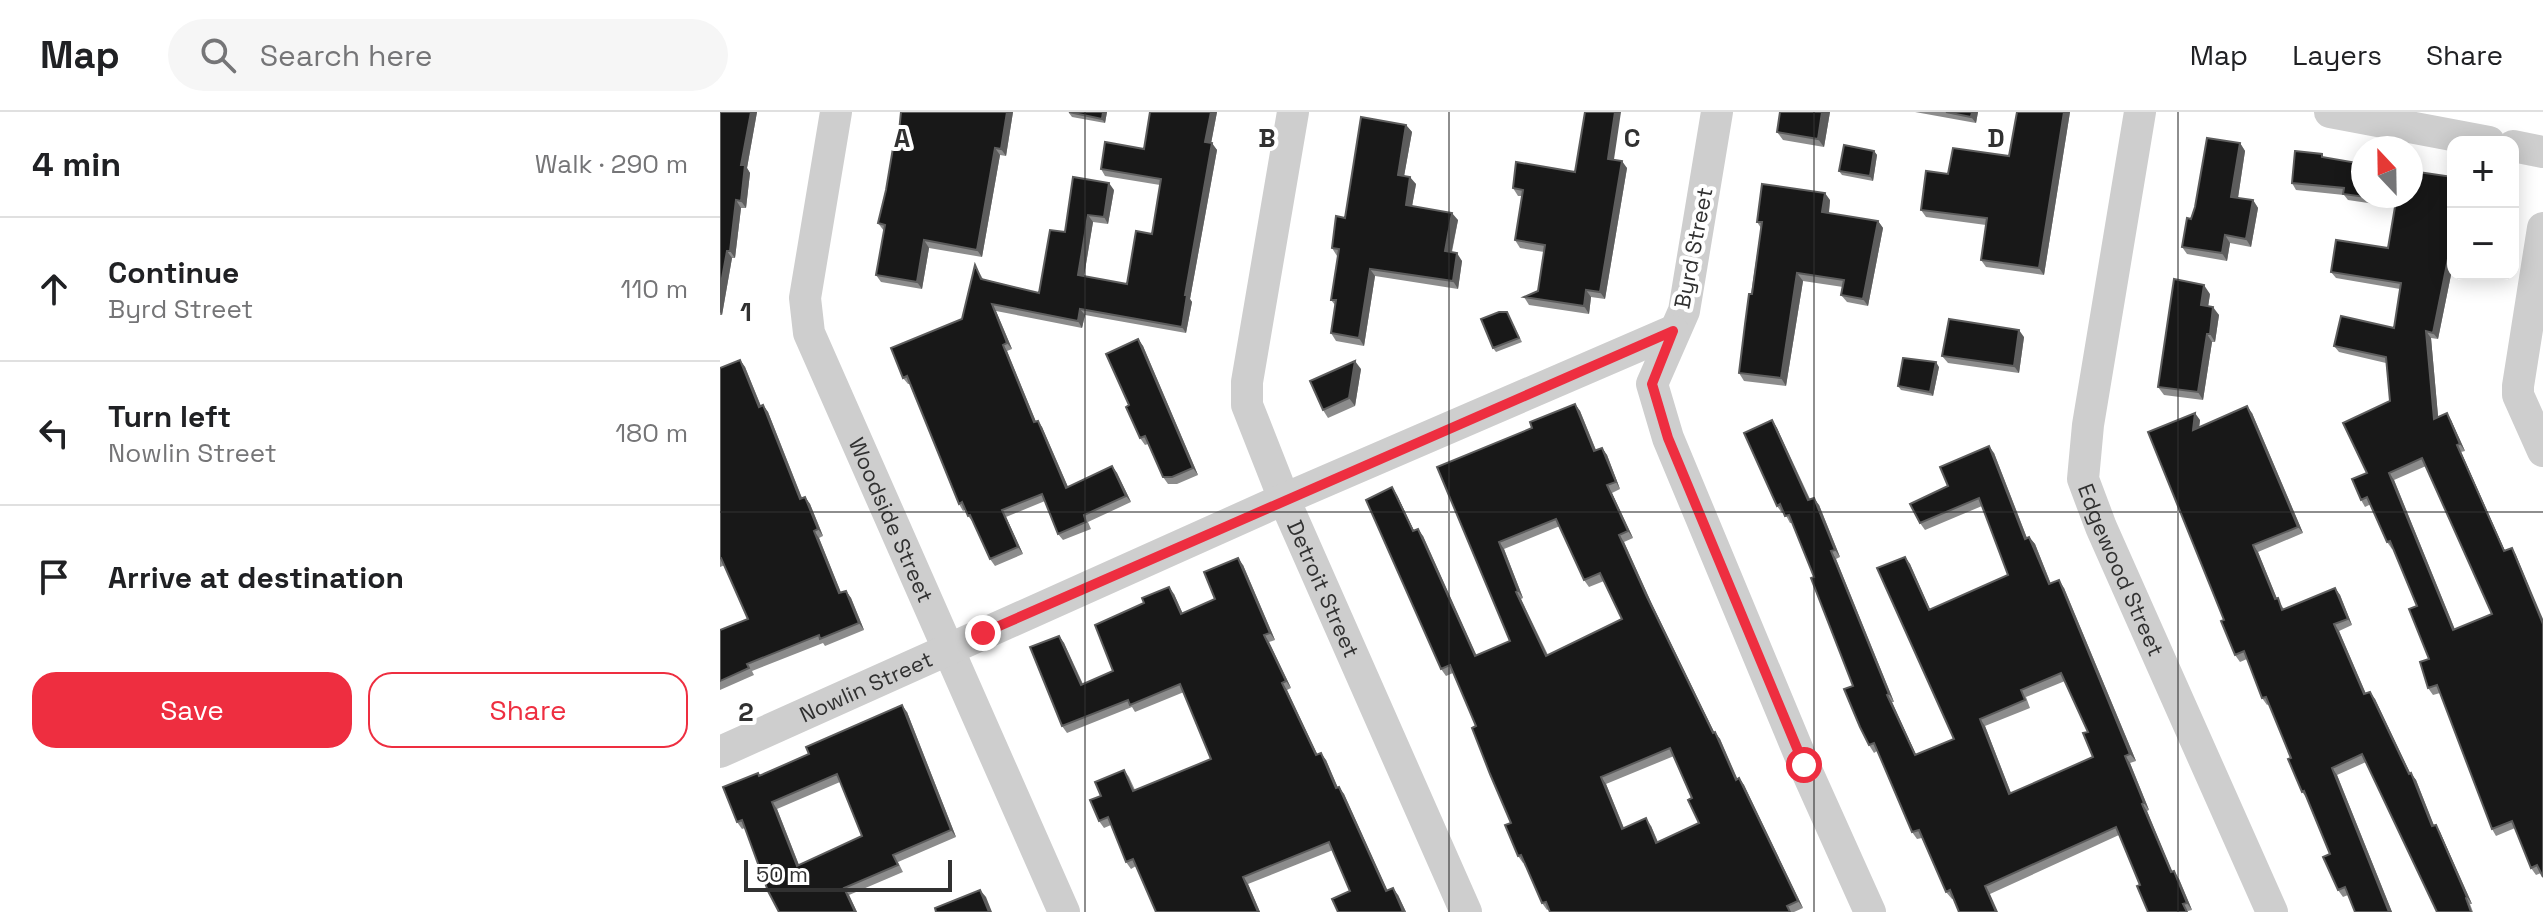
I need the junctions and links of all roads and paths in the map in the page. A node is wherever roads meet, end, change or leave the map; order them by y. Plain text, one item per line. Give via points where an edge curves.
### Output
1 (836, 112) edge
2 (1293, 112) edge
3 (1717, 112) edge
4 (2140, 112) edge
5 (2330, 112) edge
6 (2457, 136) edge
7 (2519, 147) edge
8 (2543, 152) edge
9 (2543, 228) edge
10 (1673, 331) junction
11 (2543, 451) edge
12 (1284, 499) junction
13 (948, 647) junction
14 (720, 752) edge
15 (1064, 912) edge
16 (1466, 912) edge
17 (1870, 912) edge
18 (2272, 912) edge

1 - 13 street, Woodside Street via 805,298 809,333
2 - 12 street, Detroit Street via 1247,382 1247,405
3 - 10 street, Byrd Street via 1684,311
4 - 18 street, Edgewood Street via 2083,479
5 - 6 street
7 - 8 street
9 - 11 street via 2518,386
10 - 12 street, Nowlin Street
10 - 17 street, Byrd Street via 1652,384 1668,438
12 - 13 street, Nowlin Street
12 - 16 street, Detroit Street
13 - 14 street, Nowlin Street
13 - 15 street, Woodside Street

